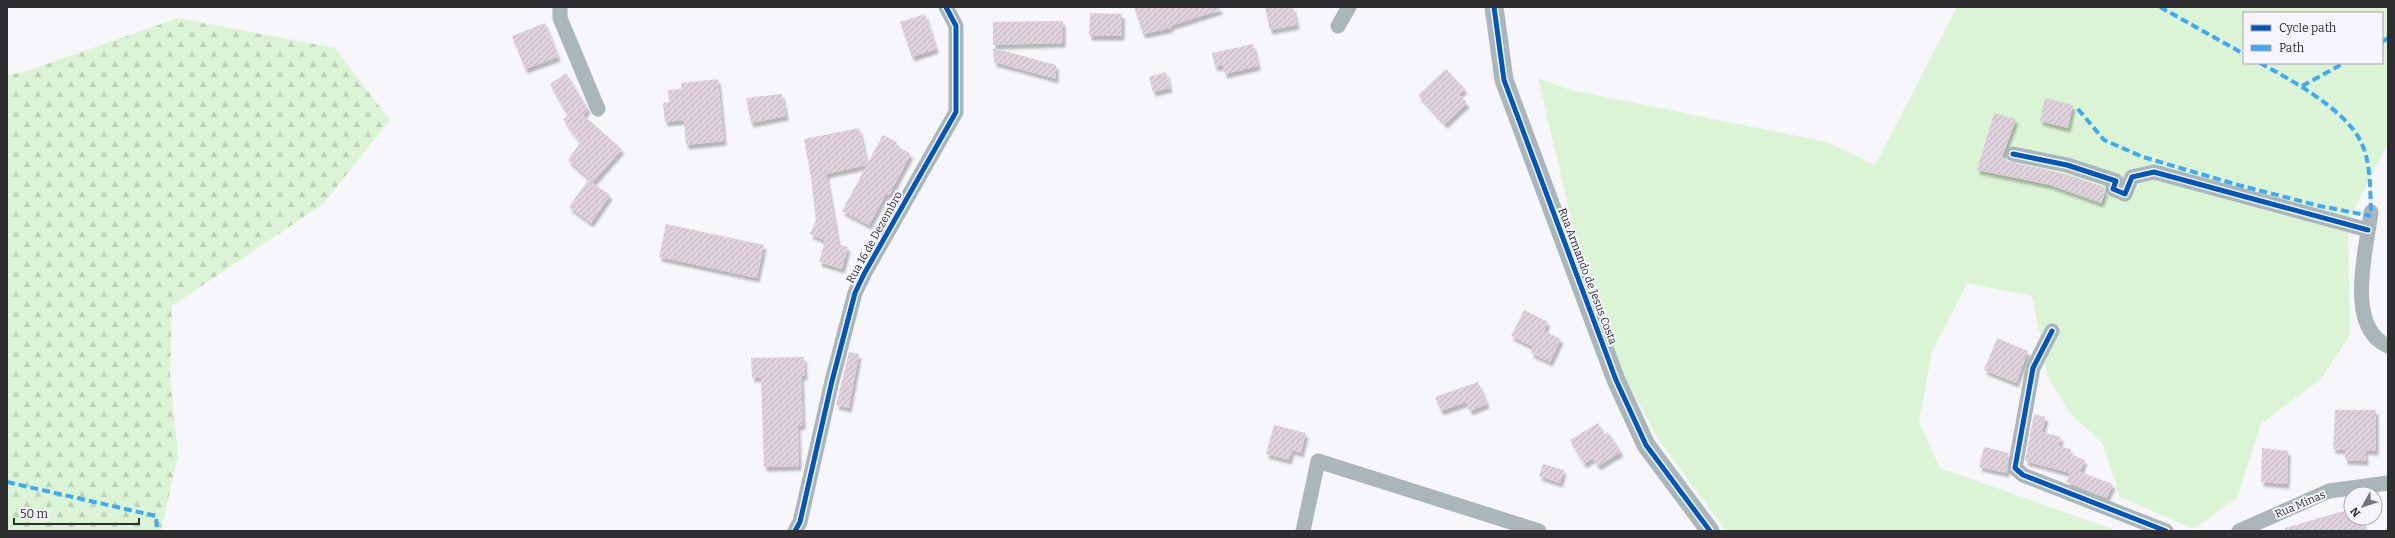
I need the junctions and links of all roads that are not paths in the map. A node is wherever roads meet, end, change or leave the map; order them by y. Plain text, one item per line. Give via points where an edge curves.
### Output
1 (560, 7) edge
2 (946, 7) edge
3 (1349, 7) edge
4 (1494, 7) edge
5 (1338, 26) dead end
6 (598, 110) dead end
7 (2013, 154) dead end
8 (2371, 212) dead end
9 (2368, 230) junction
10 (2052, 330) dead end
11 (2388, 346) edge
12 (2388, 483) edge
13 (796, 531) edge
14 (1302, 531) edge
15 (1539, 531) edge
16 (1710, 531) edge
17 (2166, 531) edge
18 (2239, 531) edge

1 - 6 street via 560,18
2 - 13 street, Rua 16 de Dezembro via 956,26 956,112 855,293
3 - 5 street
4 - 16 street, Rua Armando de Jesus Costa via 1504,80 1616,380 1646,445
7 - 9 street via 2067,165 2116,181 2113,189 2125,194 2132,177 2154,172
8 - 9 street
9 - 11 street via 2361,274 2361,305 2369,329
10 - 17 street via 2033,368 2015,468 2023,475
12 - 18 street, Rua Minas via 2329,491
14 - 15 street via 1318,461

